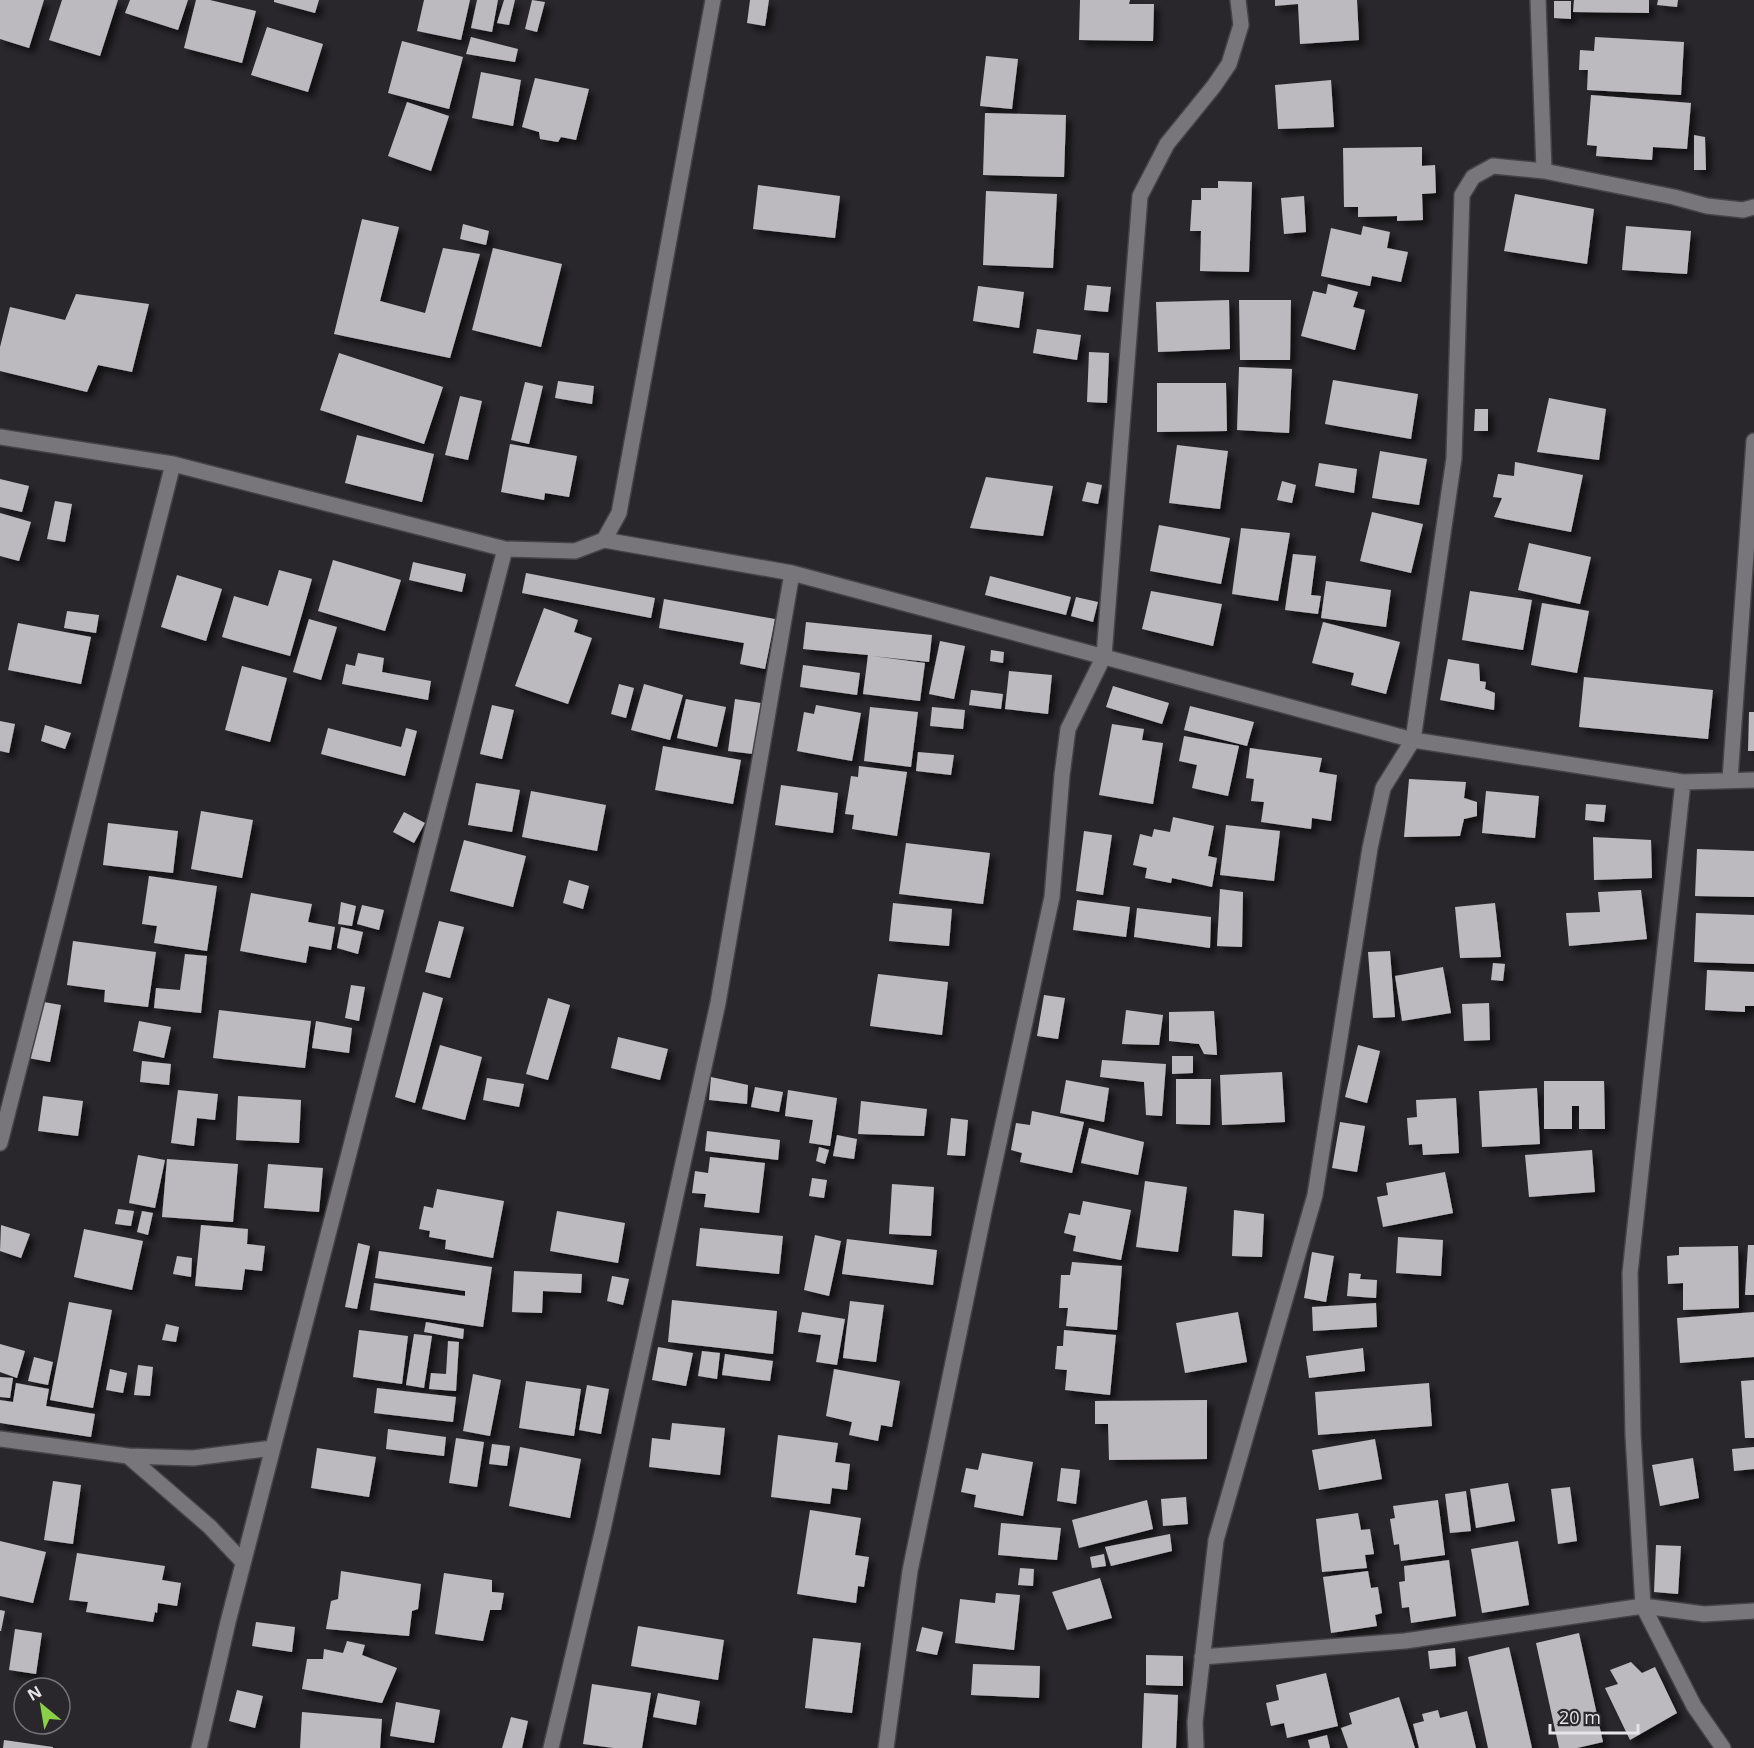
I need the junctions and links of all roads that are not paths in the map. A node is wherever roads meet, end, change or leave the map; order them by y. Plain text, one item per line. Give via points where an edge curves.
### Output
1 (713, 0) edge
2 (1238, 0) edge
3 (1538, 0) edge
4 (1544, 171) junction
5 (1754, 207) edge
6 (0, 437) edge
7 (1754, 441) edge
8 (173, 464) junction
9 (604, 540) junction
10 (505, 549) junction
11 (792, 573) junction
12 (1104, 656) junction
13 (1413, 740) junction
14 (1730, 779) junction
15 (1754, 780) edge
16 (1683, 782) junction
17 (0, 1143) edge
18 (0, 1439) edge
19 (273, 1448) junction
20 (128, 1456) junction
21 (243, 1562) junction
22 (1643, 1606) junction
23 (1754, 1611) edge
24 (1202, 1657) junction
25 (199, 1748) edge
26 (551, 1748) edge
27 (886, 1748) edge
28 (1196, 1748) edge
29 (1723, 1748) edge

1 - 9 street via 619,513
2 - 12 street via 1241,25 1229,64 1167,144 1140,196
3 - 4 street
4 - 5 street via 1707,206 1743,210
4 - 13 street via 1493,166 1473,177 1462,195 1454,459
6 - 8 street
7 - 14 street
8 - 10 street
8 - 17 street
9 - 10 street via 575,551
9 - 11 street
10 - 19 street
11 - 12 street
11 - 26 street via 718,1003
12 - 13 street
12 - 27 street via 1068,729 1052,897 910,1571
13 - 16 street
13 - 24 street via 1383,788 1315,1195 1216,1540
14 - 15 street
14 - 16 street
16 - 22 street via 1630,1273 1633,1435
18 - 20 street
19 - 20 street via 193,1458
19 - 21 street
20 - 21 street via 210,1527
21 - 25 street
22 - 23 street via 1704,1614
22 - 24 street via 1405,1641
22 - 29 street via 1694,1706
24 - 28 street

